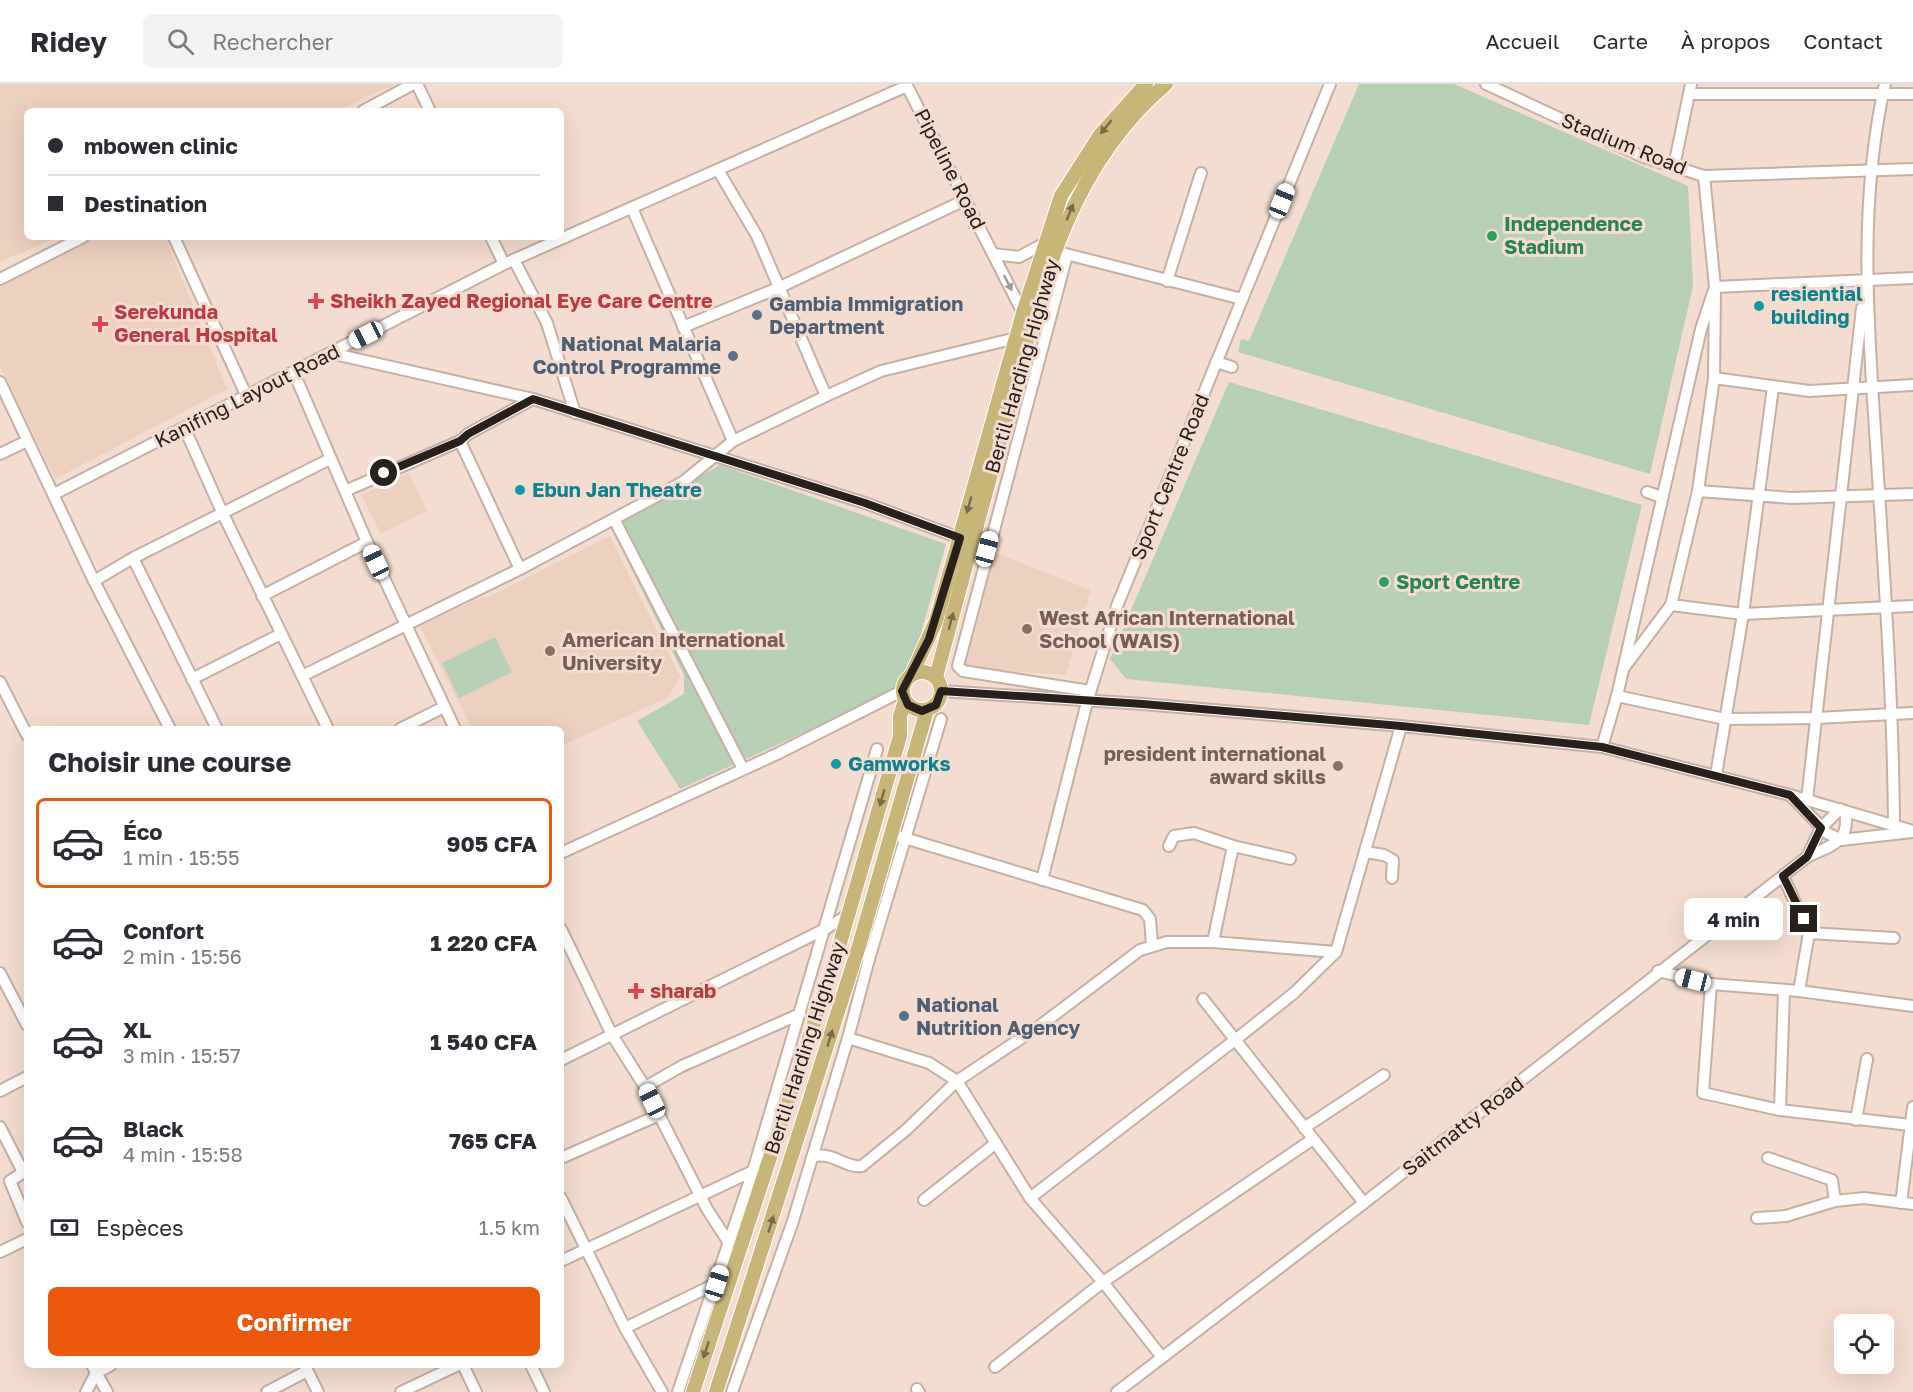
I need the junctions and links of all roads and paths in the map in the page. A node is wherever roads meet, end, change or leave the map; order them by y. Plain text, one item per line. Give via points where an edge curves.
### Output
1 (415, 84) edge
2 (1146, 84) edge
3 (1166, 84) edge
4 (1330, 84) edge
5 (1486, 84) edge
6 (1885, 84) edge
7 (907, 85) edge
8 (1691, 89) edge
9 (1913, 94) edge
10 (1882, 96) junction
11 (369, 108) edge
12 (428, 108) edge
13 (1674, 166) junction
14 (1913, 169) edge
15 (718, 170) junction
16 (1872, 170) junction
17 (1201, 172) dead end
18 (1704, 176) junction
19 (965, 200) junction
20 (632, 208) junction
21 (564, 238) edge
22 (77, 240) edge
23 (175, 240) edge
24 (493, 240) edge
25 (559, 240) edge
26 (1056, 250) junction
27 (993, 254) junction
28 (509, 262) junction
29 (1913, 278) edge
30 (0, 279) edge
31 (1167, 280) junction
32 (1865, 281) junction
33 (1715, 286) junction
34 (778, 288) junction
35 (1242, 299) junction
36 (1023, 313) junction
37 (683, 327) junction
38 (1016, 338) junction
39 (330, 353) junction
40 (1216, 362) junction
41 (1232, 367) dead end
42 (294, 373) junction
43 (1714, 378) junction
44 (0, 382) edge
45 (1913, 385) edge
46 (1872, 386) junction
47 (1773, 387) junction
48 (1853, 388) junction
49 (826, 396) junction
50 (247, 397) junction
51 (533, 399) junction
52 (575, 413) junction
53 (185, 429) junction
54 (27, 441) junction
55 (460, 441) junction
56 (733, 441) junction
57 (0, 454) edge
58 (712, 456) junction
59 (330, 459) junction
60 (345, 491) junction
61 (1698, 491) junction
62 (1647, 492) dead end
63 (54, 494) junction
64 (1913, 494) edge
65 (1760, 495) junction
66 (1879, 496) junction
67 (1662, 497) junction
68 (1840, 497) junction
69 (222, 512) junction
70 (614, 519) junction
71 (960, 538) junction
72 (367, 542) junction
73 (133, 558) junction
74 (520, 569) junction
75 (94, 581) junction
76 (262, 596) junction
77 (1671, 606) junction
78 (1913, 606) edge
79 (1886, 607) junction
80 (1828, 611) junction
81 (1743, 614) junction
82 (405, 624) junction
83 (281, 634) junction
84 (1623, 669) junction
85 (912, 674) junction
86 (302, 676) junction
87 (936, 677) junction
88 (192, 679) junction
89 (0, 682) edge
90 (941, 691) junction
91 (1090, 691) junction
92 (904, 696) junction
93 (1617, 696) junction
94 (1087, 702) junction
95 (444, 708) junction
96 (927, 710) junction
97 (1913, 713) edge
98 (1893, 714) junction
99 (1816, 718) junction
100 (941, 719) dead end
101 (1725, 720) junction
102 (168, 726) edge
103 (216, 726) edge
104 (327, 726) edge
105 (406, 726) edge
106 (453, 726) edge
107 (1401, 726) junction
108 (24, 729) edge
109 (1602, 747) junction
110 (877, 749) dead end
111 (743, 769) junction
112 (1716, 775) junction
113 (1790, 795) junction
114 (1807, 800) junction
115 (1842, 810) junction
116 (1894, 825) junction
117 (1821, 828) junction
118 (1913, 831) edge
119 (891, 834) junction
120 (907, 838) junction
121 (1846, 840) junction
122 (1169, 846) dead end
123 (1233, 846) junction
124 (564, 852) edge
125 (1365, 852) junction
126 (1807, 857) junction
127 (1290, 859) dead end
128 (1783, 876) junction
129 (1392, 879) dead end
130 (1042, 880) junction
131 (848, 915) junction
132 (825, 929) junction
133 (1809, 933) junction
134 (1894, 938) dead end
135 (1213, 942) junction
136 (1152, 945) junction
137 (859, 946) junction
138 (1336, 952) junction
139 (565, 953) edge
140 (869, 959) junction
141 (1658, 971) junction
142 (0, 973) edge
143 (1711, 984) junction
144 (1784, 991) junction
145 (1799, 991) junction
146 (1203, 999) dead end
147 (1913, 1006) edge
148 (800, 1014) junction
149 (24, 1019) edge
150 (612, 1035) junction
151 (848, 1038) junction
152 (1235, 1040) junction
153 (564, 1059) edge
154 (1867, 1059) dead end
155 (1384, 1075) dead end
156 (24, 1079) edge
157 (957, 1081) junction
158 (645, 1087) junction
159 (0, 1091) edge
160 (1913, 1107) edge
161 (1780, 1110) junction
162 (659, 1114) junction
163 (1856, 1120) junction
164 (1910, 1125) junction
165 (0, 1127) edge
166 (1304, 1128) junction
167 (1312, 1139) junction
168 (996, 1143) junction
169 (814, 1156) junction
170 (564, 1157) edge
171 (1768, 1158) dead end
172 (24, 1169) edge
173 (24, 1171) edge
174 (753, 1171) junction
175 (700, 1196) junction
176 (1030, 1197) junction
177 (924, 1200) dead end
178 (1835, 1201) junction
179 (1364, 1203) junction
180 (1901, 1203) junction
181 (564, 1204) edge
182 (1913, 1204) edge
183 (24, 1215) edge
184 (1757, 1218) dead end
185 (24, 1240) edge
186 (729, 1243) junction
187 (585, 1249) junction
188 (0, 1252) edge
189 (564, 1260) edge
190 (1103, 1282) junction
191 (717, 1283) junction
192 (625, 1328) junction
193 (1161, 1356) junction
194 (995, 1367) dead end
195 (306, 1368) edge
196 (452, 1368) edge
197 (464, 1368) edge
198 (532, 1368) edge
199 (94, 1369) edge
200 (86, 1392) edge
201 (107, 1392) edge
202 (267, 1392) edge
203 (318, 1392) edge
204 (400, 1392) edge
205 (476, 1392) edge
206 (544, 1392) edge
207 (662, 1392) edge
208 (678, 1392) edge
209 (693, 1392) edge
210 (716, 1392) edge
211 (732, 1392) edge
212 (1117, 1392) edge

1 - 11 street
1 - 12 street
2 -> 26 main road, Bertil Harding Highway via 1115,115 1061,196
26 -> 3 main road, Bertil Harding Highway via 1073,203 1094,165
4 - 35 street, Sport Centre Road
5 - 13 street, Stadium Road via 1641,156
6 - 10 street
7 - 15 street, Kanifing Layout Road
7 - 19 street, Pipeline Road
8 - 10 street
8 - 13 street
9 - 10 street
10 - 16 street
13 - 18 street, Stadium Road
14 - 16 street, Stadium Road
15 - 20 street, Kanifing Layout Road
15 - 34 street via 757,236
16 - 18 street, Stadium Road
16 - 32 street
17 - 31 street
18 - 33 street
19 - 27 street, Pipeline Road
19 - 34 street
20 - 21 street, Kanifing Layout Road
20 - 37 street
22 - 30 street
23 - 50 street
24 - 28 street
25 - 28 street, Kanifing Layout Road
26 - 27 street, Pipeline Road via 1019,257
26 - 31 street
26 - 36 main road, Bertil Harding Highway
87 -> 26 main road, Bertil Harding Highway via 1030,331
26 - 91 street via 958,666 963,671
27 -> 36 street, Pipeline Road
28 - 39 street, Kanifing Layout Road
28 - 52 street via 547,322
29 - 32 street
31 - 35 street
32 - 33 street
32 - 46 street
32 - 48 street
33 - 43 street
33 - 67 street via 1701,329
34 - 37 street
34 - 49 street
35 - 40 street, Sport Centre Road
36 - 38 main road, Bertil Harding Highway
37 - 56 street
38 - 49 street via 881,371
38 -> 71 main road, Bertil Harding Highway
39 - 42 street, Kanifing Layout Road
39 - 51 street
40 - 41 street
40 - 91 street, Sport Centre Road via 1117,606
42 - 50 street, Kanifing Layout Road
42 - 59 street
43 - 47 street
43 - 61 street
44 - 54 street
45 - 46 street
46 - 48 street
46 - 66 street
47 - 48 street via 1809,391
47 - 65 street
48 - 68 street
49 - 56 street
50 - 53 street, Kanifing Layout Road
51 - 52 street
51 - 55 street
52 - 58 street
53 - 63 street, Kanifing Layout Road
53 - 69 street
54 - 57 street
54 - 63 street
55 - 60 street
55 - 74 street
56 - 58 street
58 - 70 street via 683,482
58 - 71 street via 865,503
59 - 60 street
59 - 69 street
60 - 72 street
61 - 65 street
61 - 77 street
62 - 67 street
63 - 75 street
64 - 66 street
65 - 68 street
65 - 81 street
66 - 68 street
66 - 79 street
67 - 84 street
68 - 80 street
69 - 73 street
69 - 76 street
70 - 74 street
70 - 111 street
71 - 85 main road, Bertil Harding Highway via 936,621
72 - 76 street
72 - 82 street
73 - 75 street
73 - 88 street
74 - 82 street
75 - 102 street
76 - 83 street
77 - 81 street
77 - 84 street
78 - 79 street
79 - 80 street
79 - 98 street
80 - 81 street
80 - 99 street
81 - 101 street
82 - 86 street
82 - 95 street
83 - 86 street
83 - 88 street
84 - 93 street
85 - 87 main road via 927,672
85 - 92 main road via 905,681
86 - 104 street
87 - 90 main road
88 - 103 street
89 - 108 street
90 - 94 street
90 - 96 main road via 939,701
91 - 94 street, Sport Centre Road
92 - 96 main road via 917,710
92 - 111 street
92 -> 131 main road, Bertil Harding Highway via 900,736
93 - 101 street
93 - 109 street
94 - 107 street
94 - 130 street, Sport Centre Road
95 - 105 street
95 - 106 street
96 - 119 main road, Bertil Harding Highway
97 - 98 street
98 - 99 street
98 - 116 street
99 - 101 street
99 - 114 street
100 - 120 street
101 - 112 street
107 - 109 street
107 - 125 street
109 - 112 street
110 - 132 street
111 - 124 street
112 - 113 street
113 - 114 street
113 - 117 street
114 - 115 street
115 - 116 street
115 - 117 street
115 - 121 street
116 - 118 street
117 - 121 street
117 - 126 street
118 - 121 street
119 - 120 street
119 - 137 main road, Bertil Harding Highway
120 - 130 street
120 - 140 street
121 - 126 street
122 - 123 street via 1174,836 1194,833
123 - 127 street
123 - 135 street
125 - 129 street via 1393,860
125 - 138 street
126 - 128 street, Saitmatty Road
128 - 133 street
128 - 141 street, Saitmatty Road
130 - 136 street via 1143,910 1150,919
131 - 132 street
131 -> 209 main road, Bertil Harding Highway
132 - 148 street
132 - 150 street
133 - 134 street
133 - 145 street
135 - 136 street
135 - 138 street
136 - 157 street via 1127,958 1041,1025
137 - 140 street
210 -> 137 main road, Bertil Harding Highway
138 - 152 street via 1294,993
139 - 150 street
140 - 151 street
141 - 143 street
141 - 179 street, Saitmatty Road
142 - 149 street
143 - 144 street
143 - 161 street via 1703,1093
144 - 145 street
144 - 161 street
145 - 147 street
146 - 152 street
148 - 158 street via 682,1066
148 - 174 street
150 - 153 street
150 - 158 street
151 - 157 street via 929,1063
151 - 169 street
152 - 166 street
152 - 176 street
154 - 163 street
155 - 166 street
156 - 159 street
157 - 168 street
157 - 169 street via 862,1166 850,1165 828,1154
158 - 162 street
160 - 164 street
161 - 163 street
162 - 170 street
162 - 175 street
163 - 164 street
164 - 180 street
165 - 172 street
166 - 167 street
167 - 179 street
167 - 190 street
168 - 176 street
168 - 177 street
169 - 211 street
171 - 178 street via 1832,1180
173 - 183 street via 12,1177 10,1183
174 - 175 street
174 - 186 street
175 - 186 street
175 - 187 street
176 - 190 street
178 - 180 street via 1863,1198
178 - 184 street via 1786,1216
179 - 193 street, Saitmatty Road
180 - 182 street
181 - 187 street
185 - 188 street
186 - 191 street
187 - 189 street
187 - 192 street
190 - 193 street
190 - 194 street
191 - 192 street
191 - 208 street
192 - 207 street
193 - 212 street, Saitmatty Road
195 - 202 street
195 - 203 street
196 - 204 street
197 - 205 street
198 - 206 street
199 - 200 street
199 - 201 street

